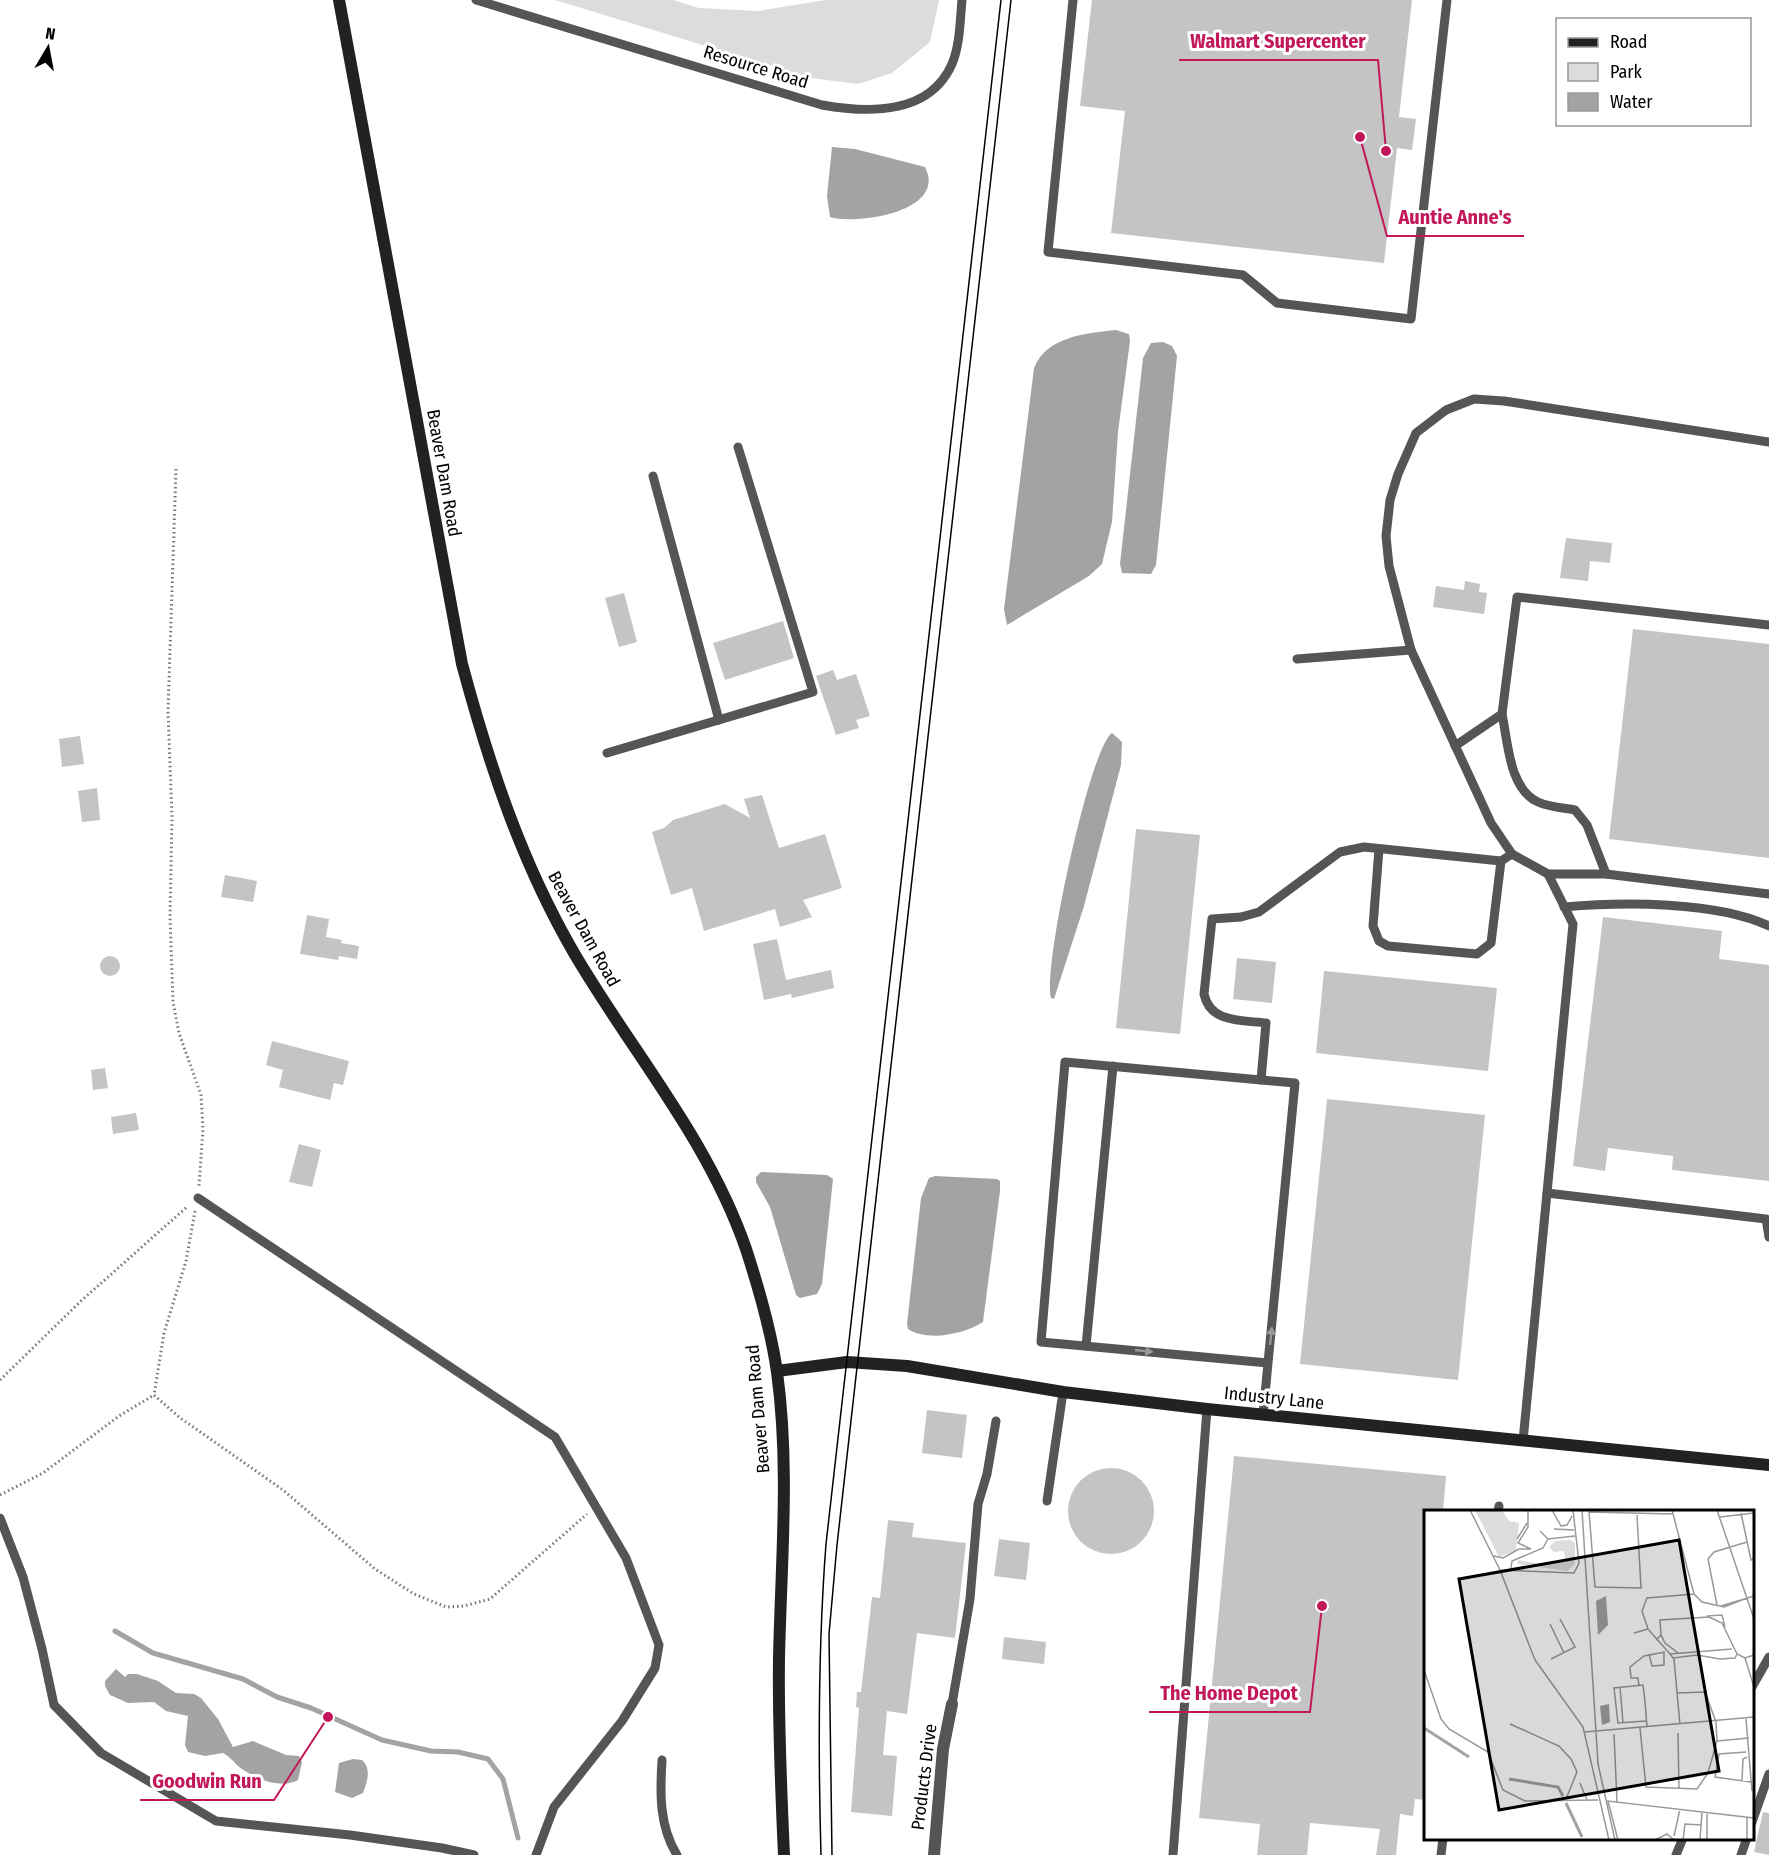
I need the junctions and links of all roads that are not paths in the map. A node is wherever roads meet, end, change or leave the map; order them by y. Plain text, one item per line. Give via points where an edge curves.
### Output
1 (339, 0) edge
2 (476, 0) edge
3 (962, 0) edge
4 (1073, 0) edge
5 (1447, 0) edge
6 (1769, 442) edge
7 (738, 447) dead end
8 (653, 476) dead end
9 (1769, 625) edge
10 (1411, 650) junction
11 (1297, 659) dead end
12 (1502, 714) junction
13 (719, 720) junction
14 (1455, 746) junction
15 (607, 753) dead end
16 (1380, 849) junction
17 (1512, 854) junction
18 (1501, 861) junction
19 (1548, 874) junction
20 (1606, 874) junction
21 (1769, 894) edge
22 (1564, 907) junction
23 (1769, 926) edge
24 (1113, 1066) junction
25 (1260, 1080) junction
26 (1547, 1193) junction
27 (198, 1198) road end
28 (1769, 1237) edge
29 (1086, 1346) junction
30 (1268, 1363) junction
31 (777, 1371) junction
32 (1063, 1392) junction
33 (1207, 1409) junction
34 (1263, 1415) junction
35 (996, 1421) dead end
36 (1523, 1441) junction
37 (1769, 1465) edge
38 (1047, 1501) dead end
39 (0, 1518) edge
40 (1769, 1657) edge
41 (1754, 1683) edge
42 (952, 1704) joint
43 (662, 1760) dead end
44 (1769, 1774) edge
45 (1754, 1816) edge
46 (1443, 1840) edge
47 (1683, 1840) edge
48 (1747, 1840) edge
49 (474, 1855) edge
50 (536, 1855) edge
51 (677, 1855) edge
52 (784, 1855) edge
53 (934, 1855) edge
54 (1173, 1855) edge
55 (1441, 1855) edge
56 (1676, 1855) edge
57 (1741, 1855) edge

1 - 31 main road, Beaver Dam Road via 460,652 482,737 516,834 555,918 599,994 687,1126 722,1191 758,1286
2 - 3 lane, Resource Road via 822,105 855,111 905,106 941,80 952,64
4 - 5 lane via 1048,252 1243,275 1278,303 1411,319
6 - 10 lane via 1504,401 1474,399 1446,410 1416,433 1390,500 1386,536 1389,566
7 - 13 lane via 813,692
8 - 13 lane
9 - 12 lane via 1517,597
10 - 11 lane
10 - 14 lane
12 - 14 lane
12 - 20 lane via 1518,784 1540,803 1575,810 1587,825
13 - 15 lane
14 - 17 lane via 1491,824
16 - 18 lane
16 - 18 lane via 1373,926 1379,941 1388,946 1477,954 1484,950 1491,943
16 - 25 lane via 1364,847 1340,852 1258,912 1212,919 1206,1006 1226,1018 1266,1023
17 - 18 lane
17 - 19 lane
19 - 20 lane
19 - 22 lane
20 - 21 lane
22 - 23 lane via 1608,903 1698,909
22 - 26 lane via 1573,924
24 - 25 lane
24 - 29 lane
24 - 29 lane via 1065,1062 1041,1342
30 -> 25 lane via 1295,1083
26 - 28 lane via 1766,1219
26 - 36 lane
27 - 50 lane via 555,1437 626,1558 659,1645 655,1668 622,1721 554,1807
29 -> 30 lane
30 - 34 lane
31 - 32 main road, Industry Lane via 837,1362 879,1363
31 - 52 main road, Beaver Dam Road via 783,1466 779,1724
32 - 33 main road, Industry Lane
32 - 38 lane
33 - 34 main road, Industry Lane
33 - 54 lane
34 - 36 main road, Industry Lane
35 - 42 lane via 978,1504 970,1599
36 - 37 main road, Industry Lane
39 - 49 lane via 23,1577 54,1705 101,1753 216,1821 384,1840
40 - 41 lane
42 - 53 street, Products Drive via 943,1749
43 - 51 lane via 661,1812
44 - 45 lane
46 - 55 lane
47 - 56 lane
48 - 57 lane

